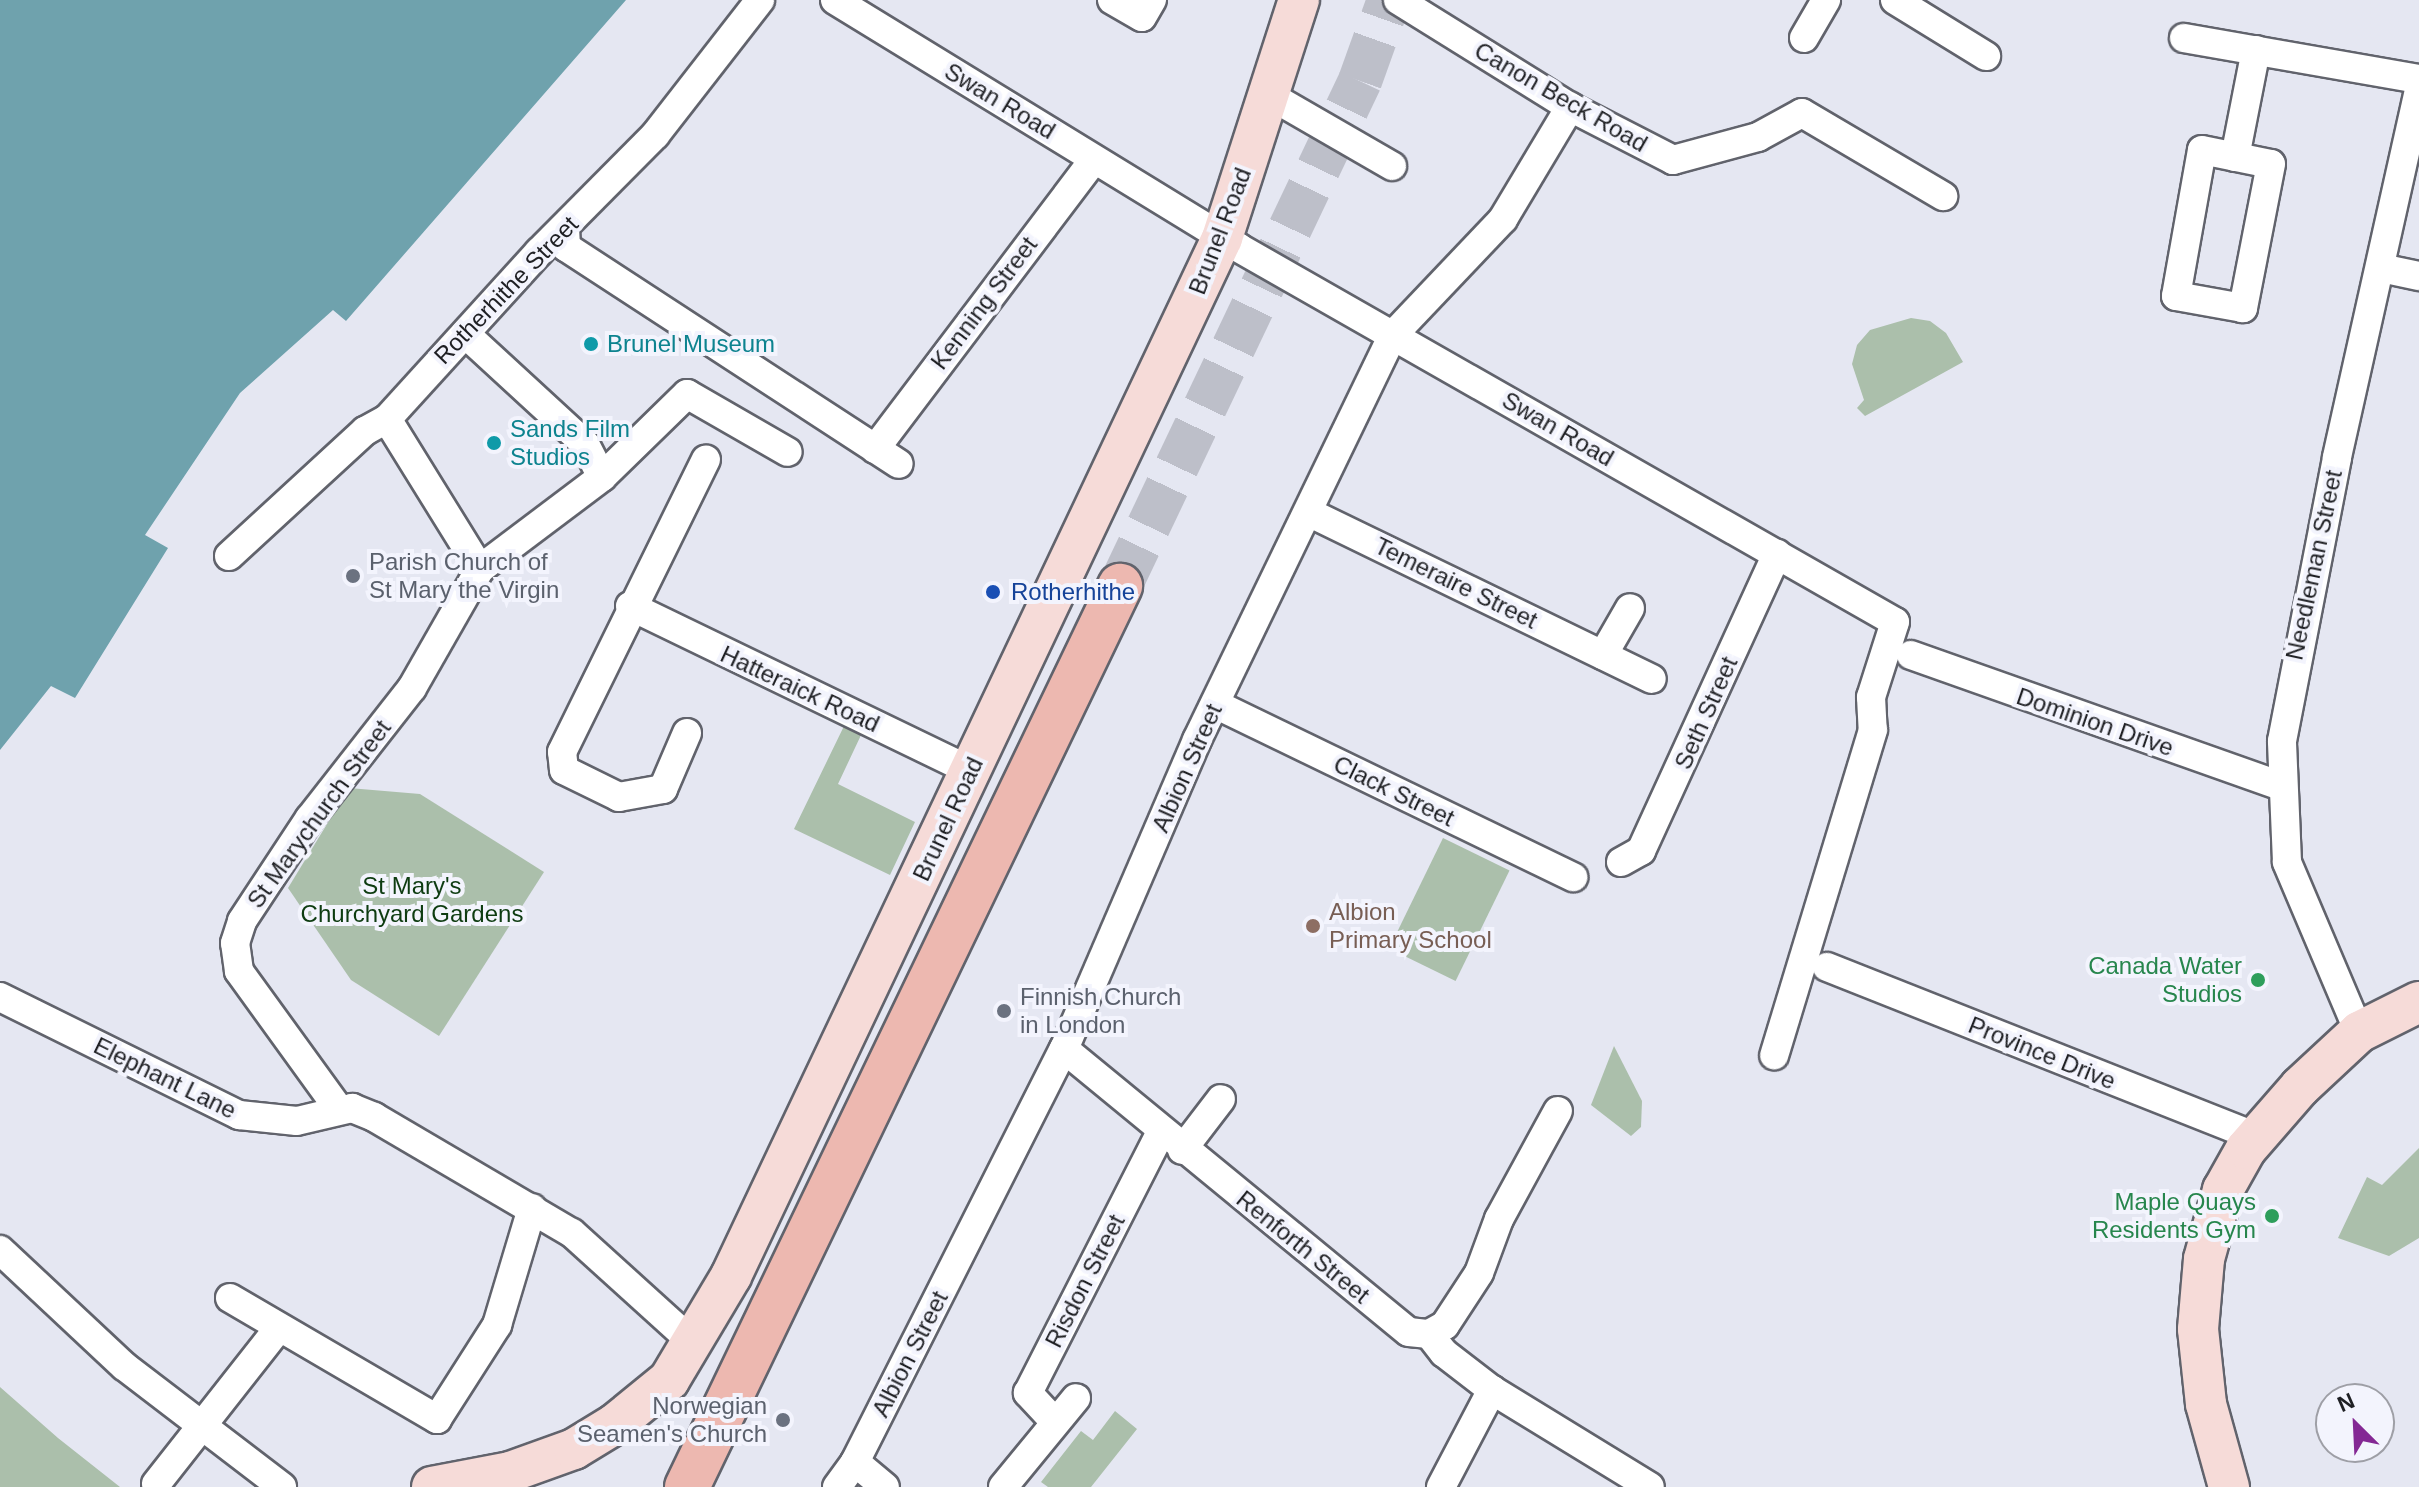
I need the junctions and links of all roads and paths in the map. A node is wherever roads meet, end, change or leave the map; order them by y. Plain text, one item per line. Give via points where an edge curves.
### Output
1 (760, 0) edge
2 (835, 0) edge
3 (1112, 0) edge
4 (1152, 0) edge
5 (1299, 0) edge
6 (1398, 0) edge
7 (1826, 0) edge
8 (1895, 0) edge
9 (1804, 38) dead end
10 (2184, 38) dead end
11 (2256, 50) junction
12 (1986, 56) dead end
13 (2419, 79) edge
14 (2419, 90) edge
15 (1269, 95) junction
16 (1570, 107) junction
17 (2235, 157) junction
18 (1094, 159) junction
19 (1392, 166) dead end
20 (1943, 196) dead end
21 (565, 228) junction
22 (1222, 238) junction
23 (2381, 268) junction
24 (2419, 276) edge
25 (469, 331) junction
26 (1393, 335) junction
27 (387, 419) junction
28 (875, 449) junction
29 (788, 452) dead end
30 (706, 459) dead end
31 (899, 464) dead end
32 (602, 477) junction
33 (1308, 512) junction
34 (1777, 554) junction
35 (229, 556) dead end
36 (480, 569) junction
37 (1120, 586) tunnel mouth
38 (630, 606) junction
39 (1630, 608) dead end
40 (1603, 655) junction
41 (1911, 655) dead end
42 (1652, 679) dead end
43 (1215, 704) junction
44 (687, 733) dead end
45 (970, 770) junction
46 (2280, 786) junction
47 (1621, 862) dead end
48 (1573, 877) dead end
49 (1827, 967) dead end
50 (0, 997) edge
51 (2419, 1002) edge
52 (2359, 1032) junction
53 (1064, 1049) junction
54 (1774, 1055) dead end
55 (1221, 1099) dead end
56 (338, 1108) junction
57 (1558, 1111) dead end
58 (2256, 1137) junction
59 (1172, 1141) junction
60 (532, 1208) junction
61 (0, 1250) edge
62 (230, 1298) dead end
63 (278, 1329) junction
64 (1429, 1334) junction
65 (692, 1342) junction
66 (1492, 1390) junction
67 (1076, 1398) dead end
68 (1055, 1422) junction
69 (203, 1426) junction
70 (855, 1462) junction
71 (156, 1484) dead end
72 (282, 1487) edge
73 (432, 1487) edge
74 (687, 1487) edge
75 (837, 1487) edge
76 (885, 1487) edge
77 (1003, 1487) edge
78 (1441, 1487) edge
79 (1650, 1487) edge
80 (2229, 1487) edge

1 - 21 street, Rotherhithe Street via 655,135
2 - 18 street, Swan Road
3 - 4 street via 1142,17
5 - 15 main road, Brunel Road
6 - 16 street, Canon Beck Road
7 - 9 street
8 - 12 street
10 - 11 street
11 - 13 street
11 - 17 street
14 - 23 street, Needleman Street
15 - 19 street
15 - 22 main road, Brunel Road
16 - 20 street, Canon Beck Road via 1673,160 1758,137 1802,113
16 - 26 street, Albion Street via 1503,219
17 - 17 street via 2271,164 2243,308 2176,296 2202,150
18 - 22 street, Swan Road
18 - 28 street, Kenning Street
21 - 25 street, Rotherhithe Street
21 - 28 street via 566,247
22 - 26 street, Swan Road
22 - 45 main road, Brunel Road
23 - 24 street
23 - 46 street, Needleman Street via 2294,659
25 - 27 street, Rotherhithe Street
25 - 32 street via 472,340 585,444
26 - 33 street, Albion Street
26 - 34 street, Swan Road
27 - 35 street, Rotherhithe Street via 365,431
27 - 36 street
28 - 31 street
29 - 32 street via 687,394
30 - 38 street
32 - 36 street
33 - 40 street, Temeraire Street
33 - 43 street, Albion Street
34 - 47 street, Seth Street via 1694,708 1641,851
34 - 54 street, Swan Road via 1895,622 1871,697 1873,730
36 - 56 street, St Marychurch Street via 412,688 310,818 242,921 235,943 239,971
37 - 74 main road
38 - 44 street via 562,752 564,770 619,797 663,789
38 - 45 street, Hatteraick Road
39 - 40 street
40 - 42 street, Temeraire Street
41 - 46 street, Dominion Drive
43 - 48 street, Clack Street
43 - 53 street, Albion Street
45 - 65 main road, Brunel Road via 731,1276
46 - 52 street, Needleman Street via 2287,862
49 - 58 street, Province Drive
50 - 56 street, Elephant Lane via 239,1115 297,1121
51 - 52 main road
52 - 58 main road
53 - 59 street, Renforth Street
53 - 70 street, Albion Street
55 - 59 street
56 - 60 street via 374,1117
57 - 64 street via 1499,1219 1479,1273 1445,1325
58 - 80 main road via 2223,1190 2206,1248 2199,1298 2199,1363 2214,1445
59 - 64 street, Renforth Street via 1409,1332
59 - 68 street, Risdon Street via 1028,1393
60 - 63 street via 497,1325 437,1419
60 - 65 street via 592,1247
61 - 69 street via 132,1373
62 - 63 street
63 - 69 street
64 - 66 street, Renforth Street via 1455,1363
65 - 73 main road, Brunel Road via 669,1380 574,1449 510,1472
66 - 78 street
66 - 79 street, Renforth Street
67 - 68 street
68 - 77 street
69 - 71 street
69 - 72 street
70 - 75 street, Albion Street
70 - 76 street

